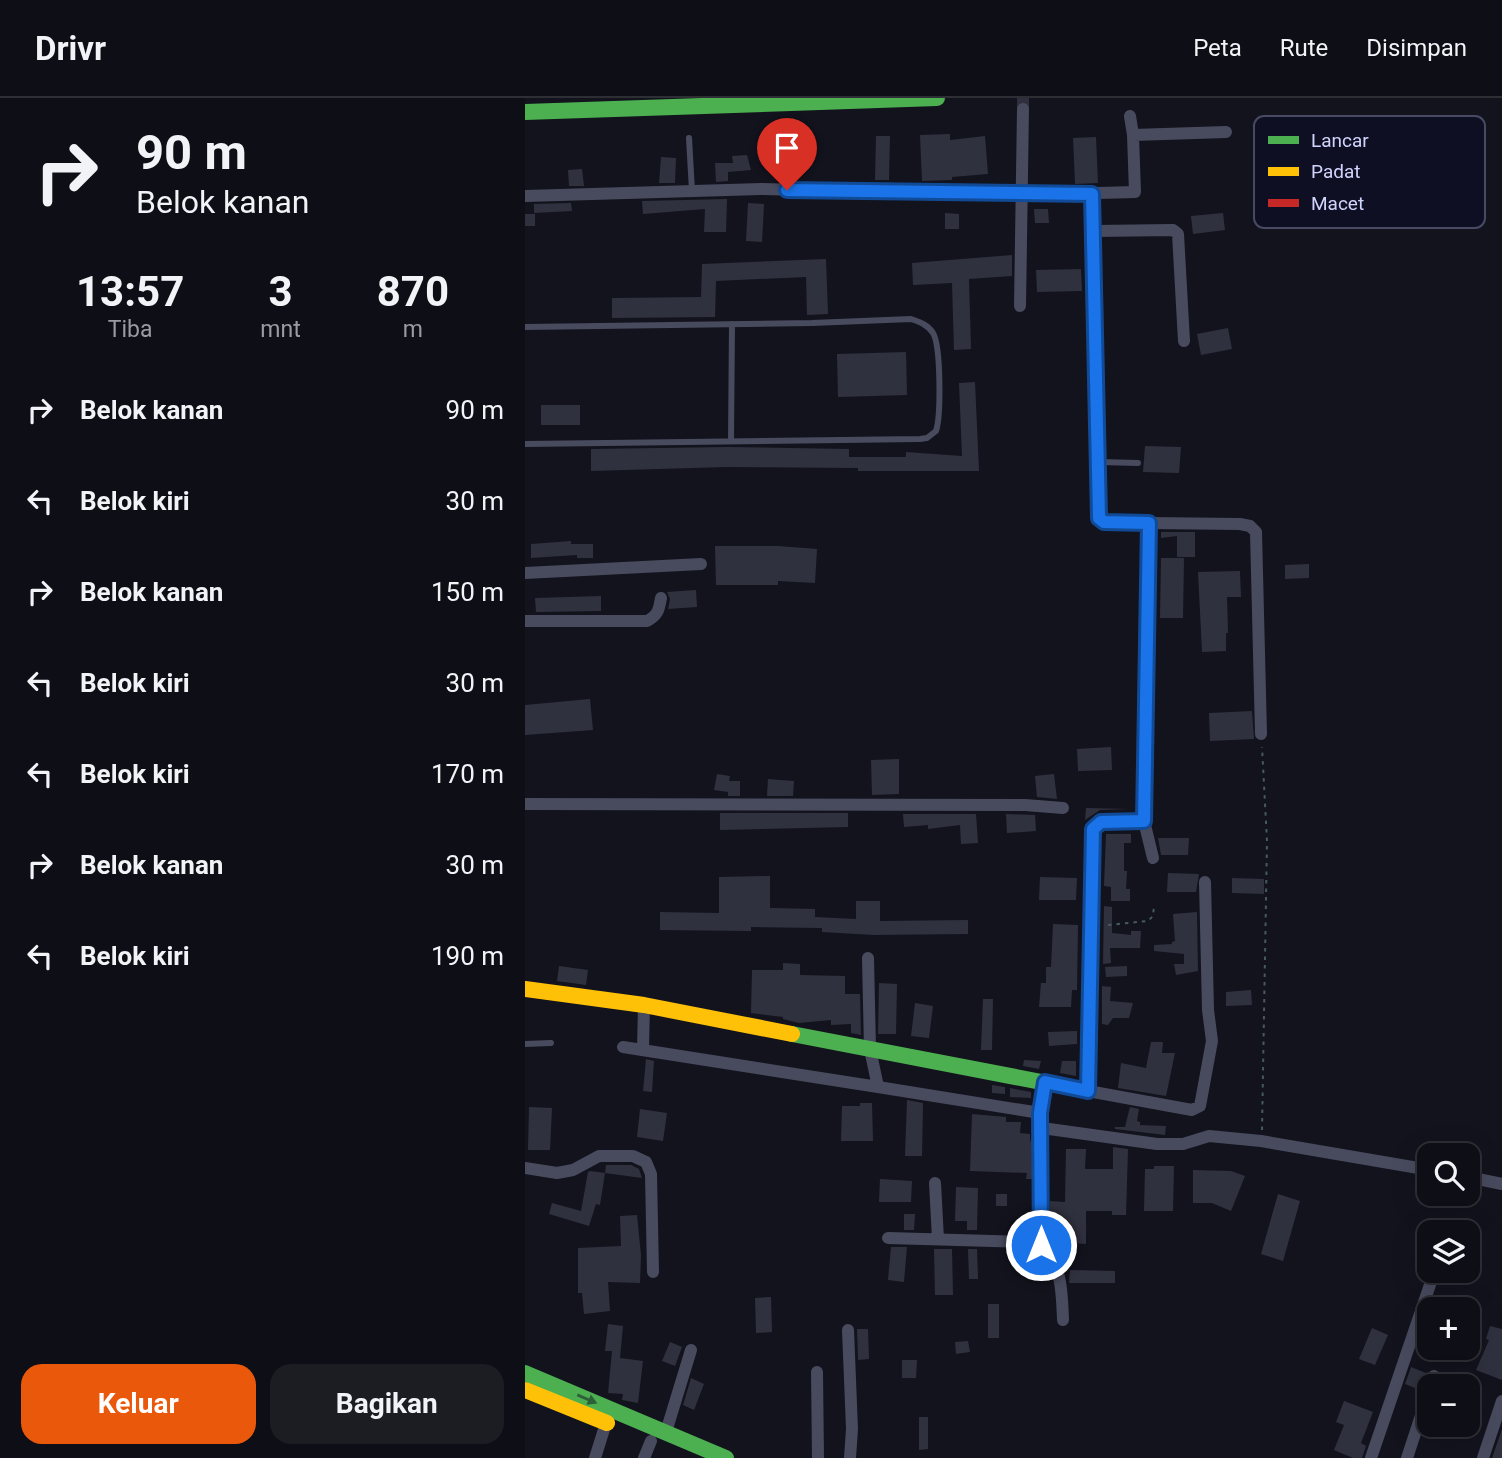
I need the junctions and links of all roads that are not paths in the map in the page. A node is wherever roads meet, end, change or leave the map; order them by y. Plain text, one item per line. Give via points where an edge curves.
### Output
1 (937, 98) edge
2 (1023, 109) tunnel mouth
3 (525, 112) edge
4 (556, 112) junction
5 (1130, 117) dead end
6 (526, 130) edge
7 (1226, 132) dead end
8 (1133, 135) junction
9 (689, 138) dead end
10 (692, 191) junction
11 (1092, 194) junction
12 (1023, 195) junction
13 (525, 196) edge
14 (1094, 231) junction
15 (1020, 306) dead end
16 (733, 324) junction
17 (525, 327) edge
18 (1184, 341) dead end
19 (731, 441) junction
20 (525, 444) edge
21 (1098, 462) junction
22 (1138, 463) dead end
23 (1149, 523) junction
24 (701, 565) dead end
25 (525, 573) edge
26 (661, 598) dead end
27 (525, 621) edge
28 (1261, 734) road end
29 (525, 804) edge
30 (1063, 808) dead end
31 (1144, 821) junction
32 (1153, 858) dead end
33 (1205, 882) dead end
34 (868, 958) dead end
35 (525, 989) edge
36 (644, 1006) junction
37 (551, 1043) dead end
38 (525, 1044) edge
39 (624, 1047) dead end
40 (870, 1049) junction
41 (643, 1050) junction
42 (1045, 1082) junction
43 (878, 1087) junction
44 (1088, 1091) junction
45 (1040, 1113) junction
46 (1042, 1128) junction
47 (1417, 1167) edge
48 (525, 1168) edge
49 (1480, 1179) edge
50 (935, 1183) dead end
51 (1502, 1184) edge
52 (888, 1238) dead end
53 (938, 1239) junction
54 (1041, 1245) junction
55 (653, 1272) dead end
56 (1431, 1283) edge
57 (1063, 1320) dead end
58 (848, 1330) dead end
59 (691, 1350) dead end
60 (817, 1372) dead end
61 (525, 1373) edge
62 (525, 1390) edge
63 (1502, 1401) edge
64 (606, 1423) junction
65 (1417, 1427) edge
66 (652, 1434) junction
67 (595, 1458) edge
68 (644, 1458) edge
69 (694, 1458) edge
70 (726, 1458) edge
71 (818, 1458) edge
72 (849, 1458) edge
73 (1371, 1458) edge
74 (1407, 1458) edge
75 (1483, 1458) edge

1 - 4 main road
2 - 12 street
3 - 4 main road
4 - 6 main road
5 - 8 street
7 - 8 street
8 - 11 street via 1135,192
9 - 10 lane
10 - 12 street
10 - 13 street
11 - 12 street
11 - 14 main road
12 - 15 street
14 - 18 street via 1167,230 1178,234
14 - 21 main road
16 - 17 lane
16 - 19 lane
16 - 19 lane via 923,323 937,345 939,416 936,431 920,439
19 - 20 lane
21 - 22 lane
21 - 23 main road via 1101,520
23 - 28 street via 1240,524 1256,532
23 - 31 main road
24 - 25 street
26 - 27 street via 659,611 647,621
29 - 30 street
31 - 32 street
31 - 44 main road via 1101,822 1093,829
33 - 44 street via 1207,1010 1212,1041 1200,1106 1192,1110
34 - 40 street
35 - 36 main road
36 - 40 main road
36 - 41 street
37 - 38 lane
39 - 41 street
40 - 42 main road
40 - 43 street
41 - 43 street
42 - 44 main road
42 - 45 street
43 - 45 street
45 - 46 street
46 - 47 street via 1157,1144 1184,1144 1209,1136 1261,1141
46 - 54 street
48 - 55 street via 557,1173 599,1156 633,1156 646,1162 651,1174
49 - 51 street
50 - 53 street
52 - 53 street
53 - 54 street
54 - 57 street via 1059,1275
56 - 73 street
58 - 72 street
59 - 66 street
60 - 71 street
61 -> 66 main road
62 - 64 main road
63 - 75 street
64 - 66 main road
64 - 67 street
65 - 74 street
66 - 68 street
66 - 69 main road
66 - 70 main road

